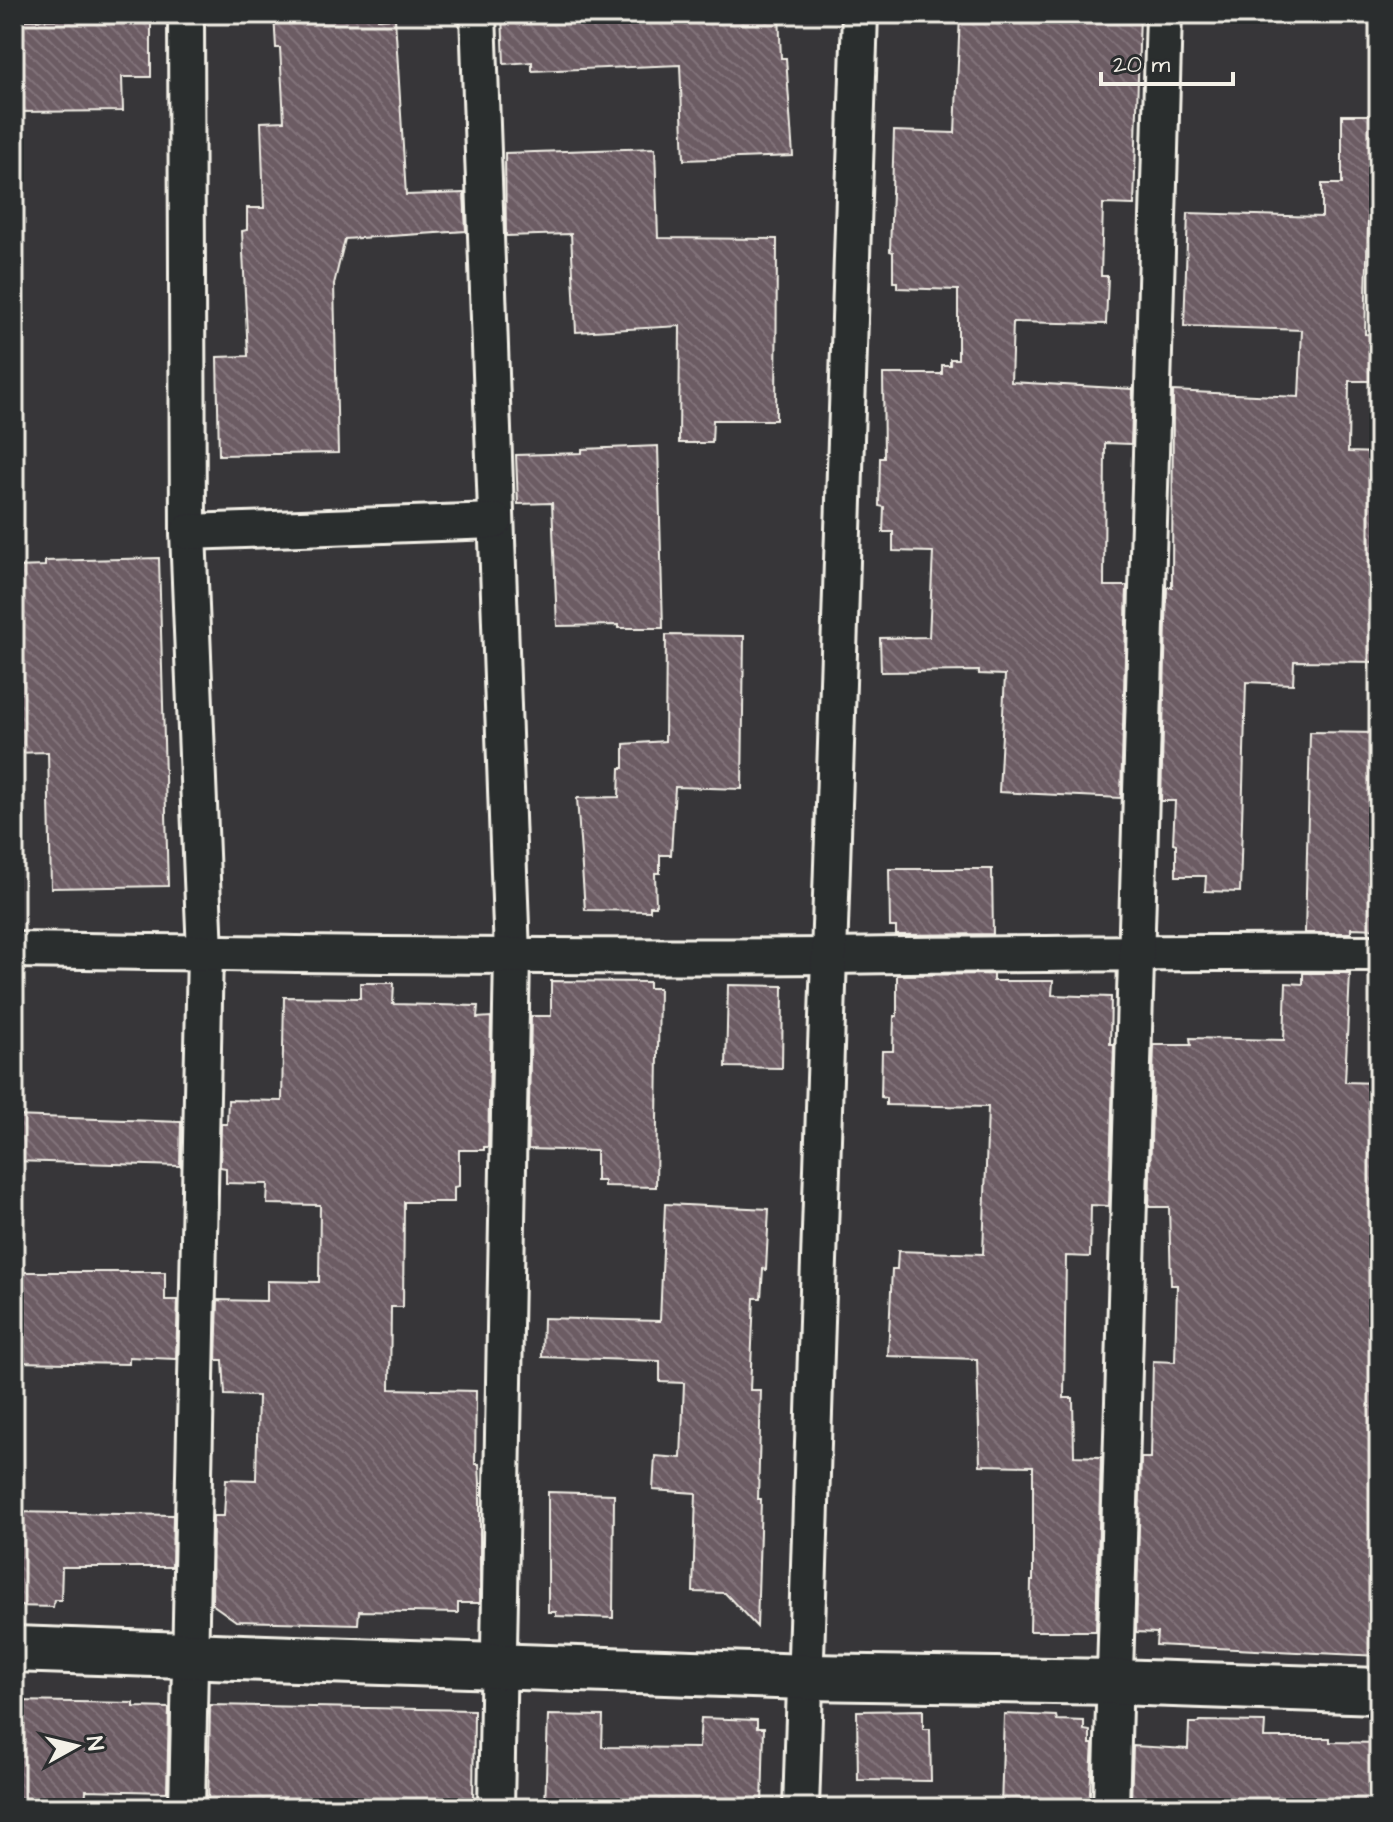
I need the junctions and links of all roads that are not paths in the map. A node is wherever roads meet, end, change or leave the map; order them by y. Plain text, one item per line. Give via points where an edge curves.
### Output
1 (186, 14) edge
2 (478, 14) edge
3 (860, 14) edge
4 (1164, 14) edge
5 (495, 521) junction
6 (188, 532) junction
7 (14, 950) edge
8 (1137, 951) junction
9 (205, 953) junction
10 (1379, 953) edge
11 (512, 955) junction
12 (829, 956) junction
13 (14, 1649) edge
14 (190, 1655) junction
15 (498, 1666) junction
16 (806, 1677) junction
17 (1116, 1682) junction
18 (1379, 1691) edge
19 (187, 1808) edge
20 (496, 1808) edge
21 (801, 1808) edge
22 (1111, 1808) edge

1 - 6 street
2 - 5 street
3 - 12 street
4 - 8 street
5 - 6 street
5 - 11 street
6 - 9 street
7 - 9 street
8 - 10 street
8 - 12 street
8 - 17 street
9 - 11 street
9 - 14 street
11 - 12 street
11 - 15 street
12 - 16 street
13 - 14 street
14 - 15 street
14 - 19 street
15 - 16 street
15 - 20 street
16 - 17 street
16 - 21 street
17 - 18 street
17 - 22 street

